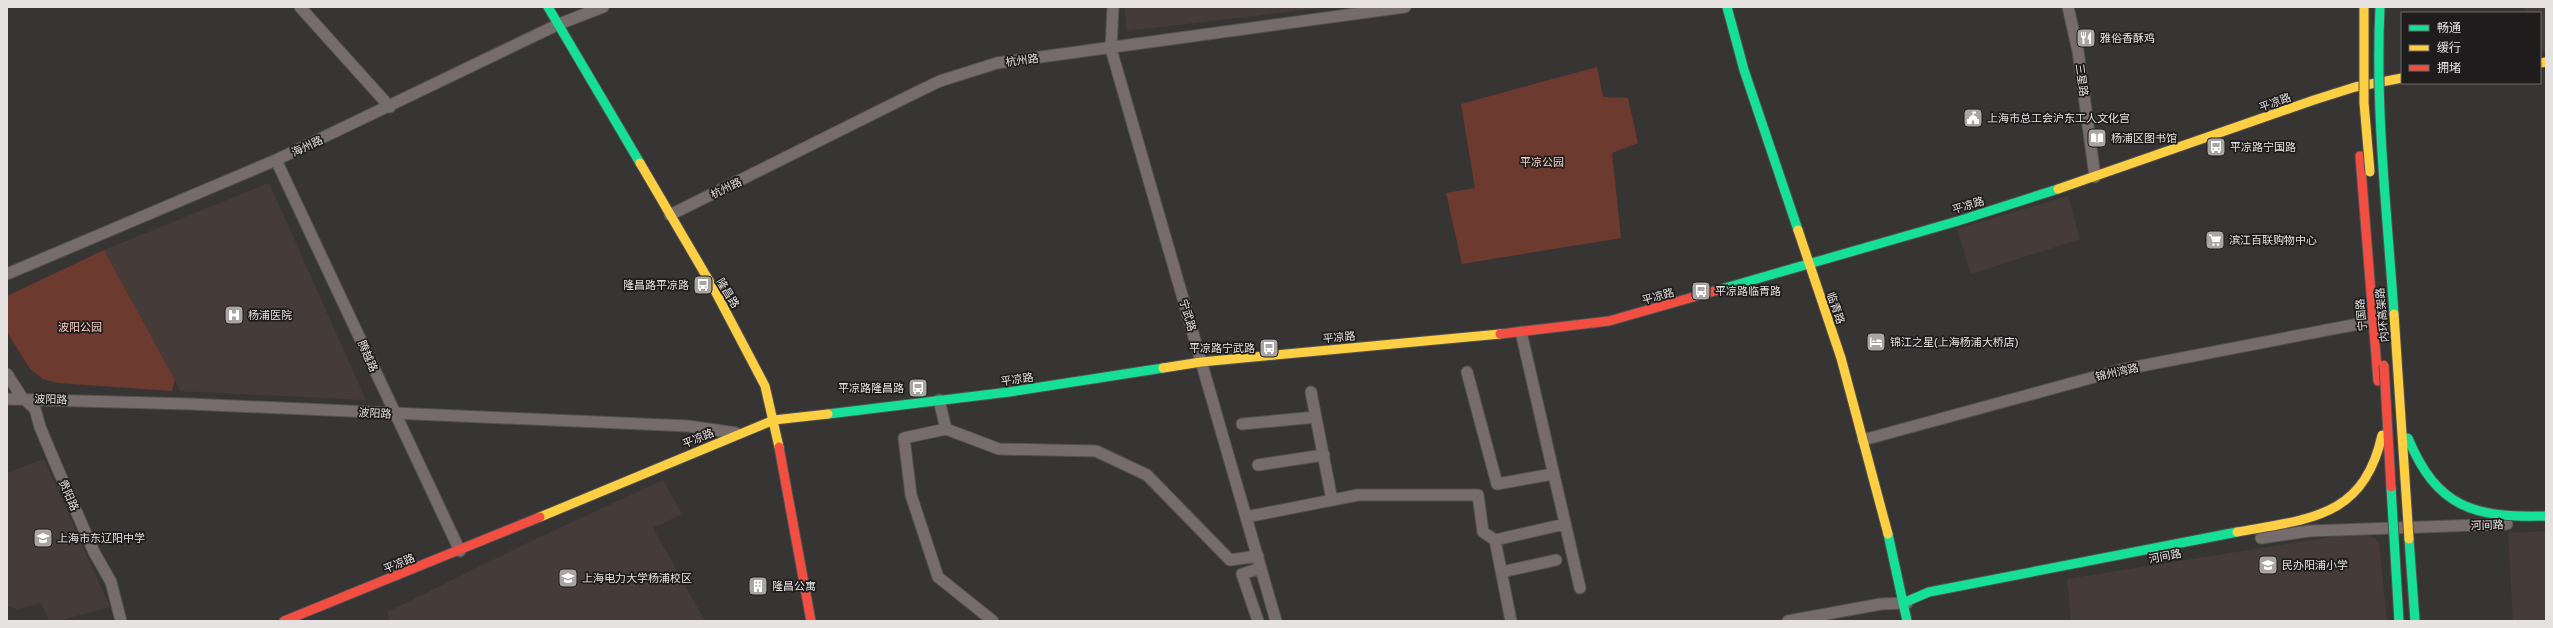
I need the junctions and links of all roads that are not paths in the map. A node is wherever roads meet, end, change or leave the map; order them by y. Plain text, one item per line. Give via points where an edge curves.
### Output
1 (300, 7) edge
2 (548, 7) edge
3 (603, 7) edge
4 (1113, 7) edge
5 (1405, 7) edge
6 (1727, 7) edge
7 (2068, 7) edge
8 (2356, 7) edge
9 (2364, 7) edge
10 (2380, 7) edge
11 (2389, 7) edge
12 (558, 24) junction
13 (1111, 49) junction
14 (2401, 78) edge
15 (2386, 80) junction
16 (2355, 87) junction
17 (390, 107) junction
18 (276, 160) junction
19 (2095, 177) junction
20 (670, 215) junction
21 (1808, 264) junction
22 (7, 274) edge
23 (2374, 321) junction
24 (1521, 332) junction
25 (1201, 362) junction
26 (1467, 372) dead end
27 (7, 374) edge
28 (1312, 392) dead end
29 (2386, 393) junction
30 (24, 398) junction
31 (7, 399) edge
32 (939, 400) junction
33 (2402, 411) junction
34 (394, 413) junction
35 (1316, 417) junction
36 (774, 420) junction
37 (1242, 424) dead end
38 (946, 429) junction
39 (742, 433) junction
40 (1863, 440) junction
41 (1324, 455) junction
42 (1258, 465) dead end
43 (1553, 474) junction
44 (1332, 500) junction
45 (2546, 516) edge
46 (1246, 517) junction
47 (1565, 524) junction
48 (2546, 524) edge
49 (2417, 527) junction
50 (2386, 528) junction
51 (1496, 540) junction
52 (460, 551) junction
53 (1258, 556) junction
54 (1556, 560) dead end
55 (1261, 568) junction
56 (1502, 572) junction
57 (1580, 588) dead end
58 (1903, 603) junction
59 (121, 621) edge
60 (284, 621) edge
61 (811, 621) edge
62 (993, 621) edge
63 (1258, 621) edge
64 (1276, 621) edge
65 (1511, 621) edge
66 (1788, 621) edge
67 (1907, 621) edge
68 (2393, 621) edge
69 (2399, 621) edge
70 (2415, 621) edge
71 (2421, 621) edge

1 - 17 street
2 - 12 main road, 隆昌路
3 - 12 street, 海州路
4 - 13 street, 宁武路
5 - 13 street, 杭州路
6 - 21 main road, 临青路 via 1744,70
7 - 19 street, 三星路 via 2078,51
8 - 16 main road, 宁国路
9 - 29 main road, 内环高架路, bridge via 2364,103
10 - 33 main road, 内环高架路, bridge via 2378,46 2381,122
11 - 15 main road
12 - 17 street, 海州路
12 - 20 main road, 隆昌路
13 - 20 street, 杭州路 via 997,63 940,81
13 - 25 street, 宁武路
14 - 15 main road, 平凉路
15 - 16 main road, 平凉路
15 - 49 main road via 2398,307
16 - 19 main road, 平凉路
16 - 23 main road, 宁国路
17 - 18 street, 海州路
18 - 22 street, 海州路
18 - 34 street, 腾越路 via 337,286
19 - 21 main road, 平凉路
20 - 36 main road, 隆昌路 via 715,291 765,386
21 - 24 main road, 平凉路 via 1609,321
21 - 40 main road, 临青路 via 1840,358
23 - 40 street, 锦州湾路 via 2120,370
23 - 50 main road, 宁国路
24 - 25 main road, 平凉路
24 - 43 street
25 - 32 main road, 平凉路 via 1010,392
25 - 46 street, 宁武路
26 - 43 street via 1497,484
27 - 30 street, 贵阳路
28 - 35 street
29 - 58 main road, bridge via 2382,434 2372,471 2355,494 2329,511 2282,524 1930,592
29 - 69 main road, 内环高架路, bridge
30 - 31 street, 波阳路
30 - 34 street, 波阳路
30 - 59 street, 贵阳路 via 35,409 40,427 94,552 111,582
32 - 36 main road, 平凉路
32 - 38 street
33 - 45 main road, bridge via 2406,434 2418,462 2448,497 2474,511 2492,516
33 - 70 main road, 内环高架路, bridge
34 - 39 street, 波阳路 via 688,426 724,433
34 - 52 street, 腾越路
35 - 37 street
35 - 41 street
36 - 39 main road, 平凉路
36 - 61 main road, 隆昌路
38 - 53 street via 999,449 1096,451 1147,476 1230,560
38 - 62 street via 904,438 911,495 938,577
39 - 52 main road, 平凉路
40 - 58 main road, 临青路
41 - 42 street
41 - 44 street
43 - 47 street
44 - 46 street
44 - 51 street via 1358,495 1478,495 1483,532
46 - 53 street, 宁武路
47 - 51 street
47 - 57 street
48 - 49 street, 河间路
49 - 50 street, 河间路
49 - 71 main road
50 - 58 street, 河间路 via 2309,531 2240,541 1989,590
50 - 68 main road, 宁国路
51 - 56 street
52 - 60 main road, 平凉路
53 - 55 street, 宁武路
54 - 56 street
55 - 63 street via 1242,574
55 - 64 street, 宁武路
56 - 65 street
58 - 66 street, 河间路 via 1881,604
58 - 67 main road, 临青路

